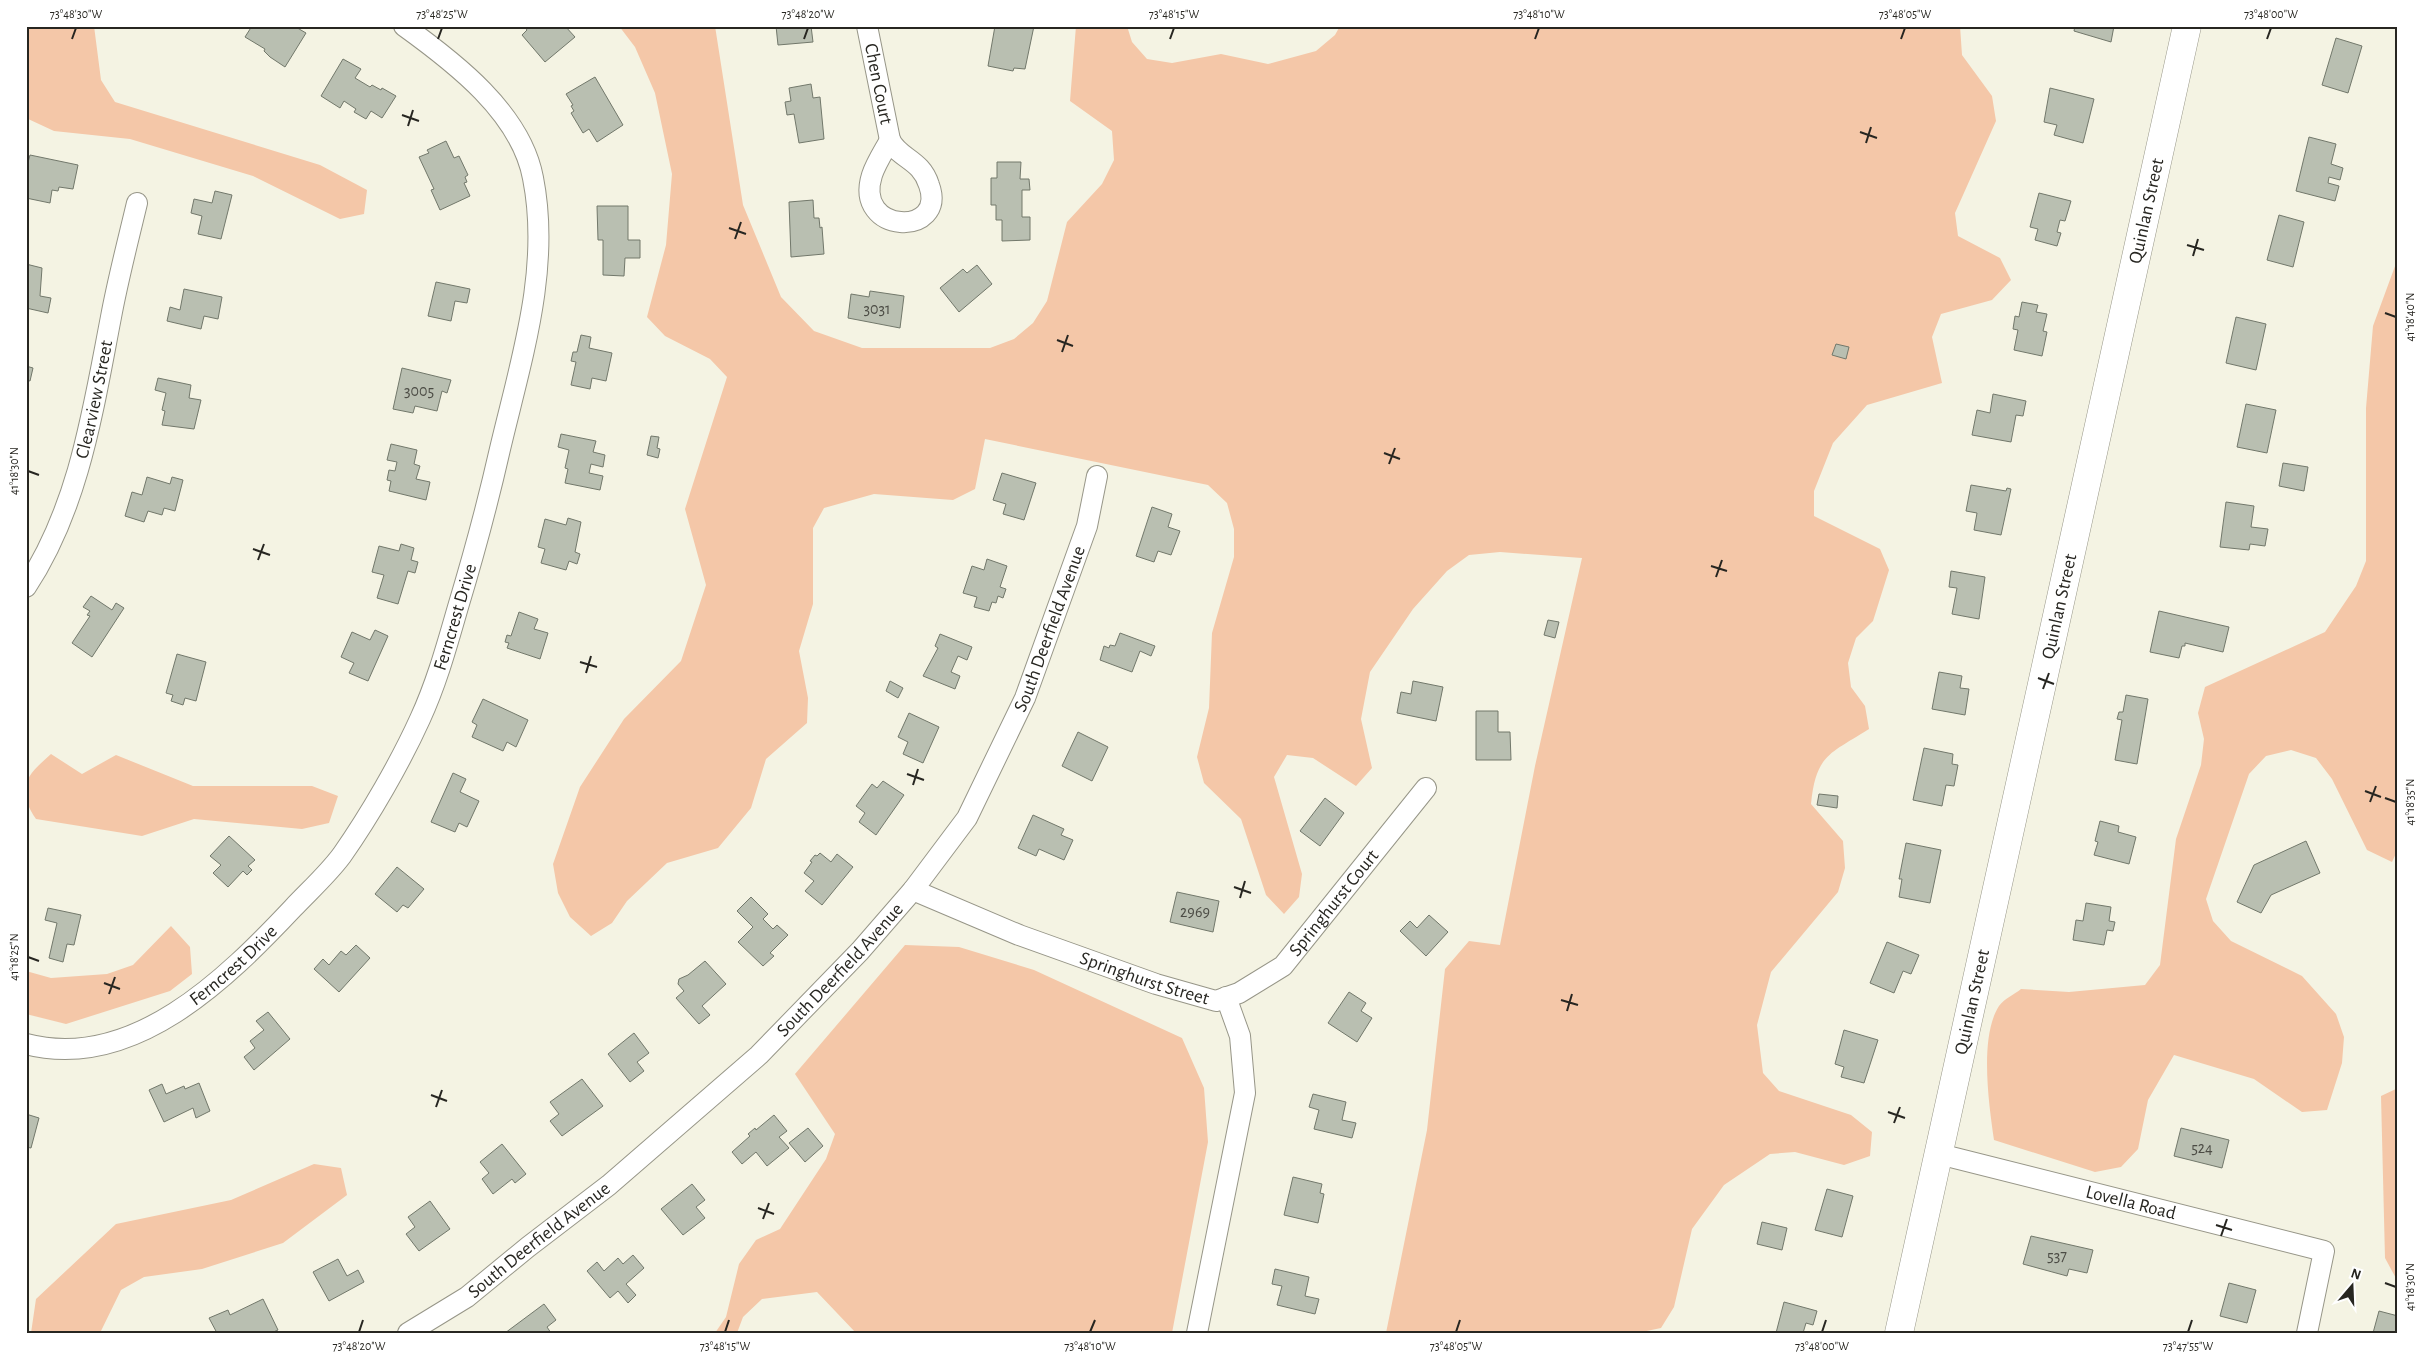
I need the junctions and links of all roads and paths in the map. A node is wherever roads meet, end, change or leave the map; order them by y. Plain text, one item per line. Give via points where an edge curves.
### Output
1 (404, 26) edge
2 (867, 26) edge
3 (2187, 26) edge
4 (890, 140) dead end
5 (137, 203) dead end
6 (1097, 476) dead end
7 (26, 587) edge
8 (1426, 788) dead end
9 (913, 890) junction
10 (1226, 997) junction
11 (26, 1044) edge
12 (1939, 1154) junction
13 (408, 1333) edge
14 (1197, 1333) edge
15 (1899, 1333) edge
16 (2307, 1333) edge

1 - 11 street, Ferncrest Drive via 486,94 507,120 533,176 539,243 537,277 522,353 482,526 438,677 394,771 341,856 250,953 186,1007 109,1044 78,1048
2 - 4 street, Chen Court
3 - 12 street, Quinlan Street
5 - 7 street, Clearview Street via 85,445 50,547
6 - 9 street, South Deerfield Avenue via 1087,526 1026,698 967,818
8 - 10 street, Springhurst Court via 1283,966 1240,993
9 - 10 street, Springhurst Street via 1018,935 1156,984 1216,1000
9 - 13 street, South Deerfield Avenue via 860,952 752,1061 609,1185 467,1297
10 - 14 street, Springhurst Street via 1240,1036 1245,1093
12 - 15 street, Quinlan Street
12 - 16 street, Lovella Road via 2324,1251

